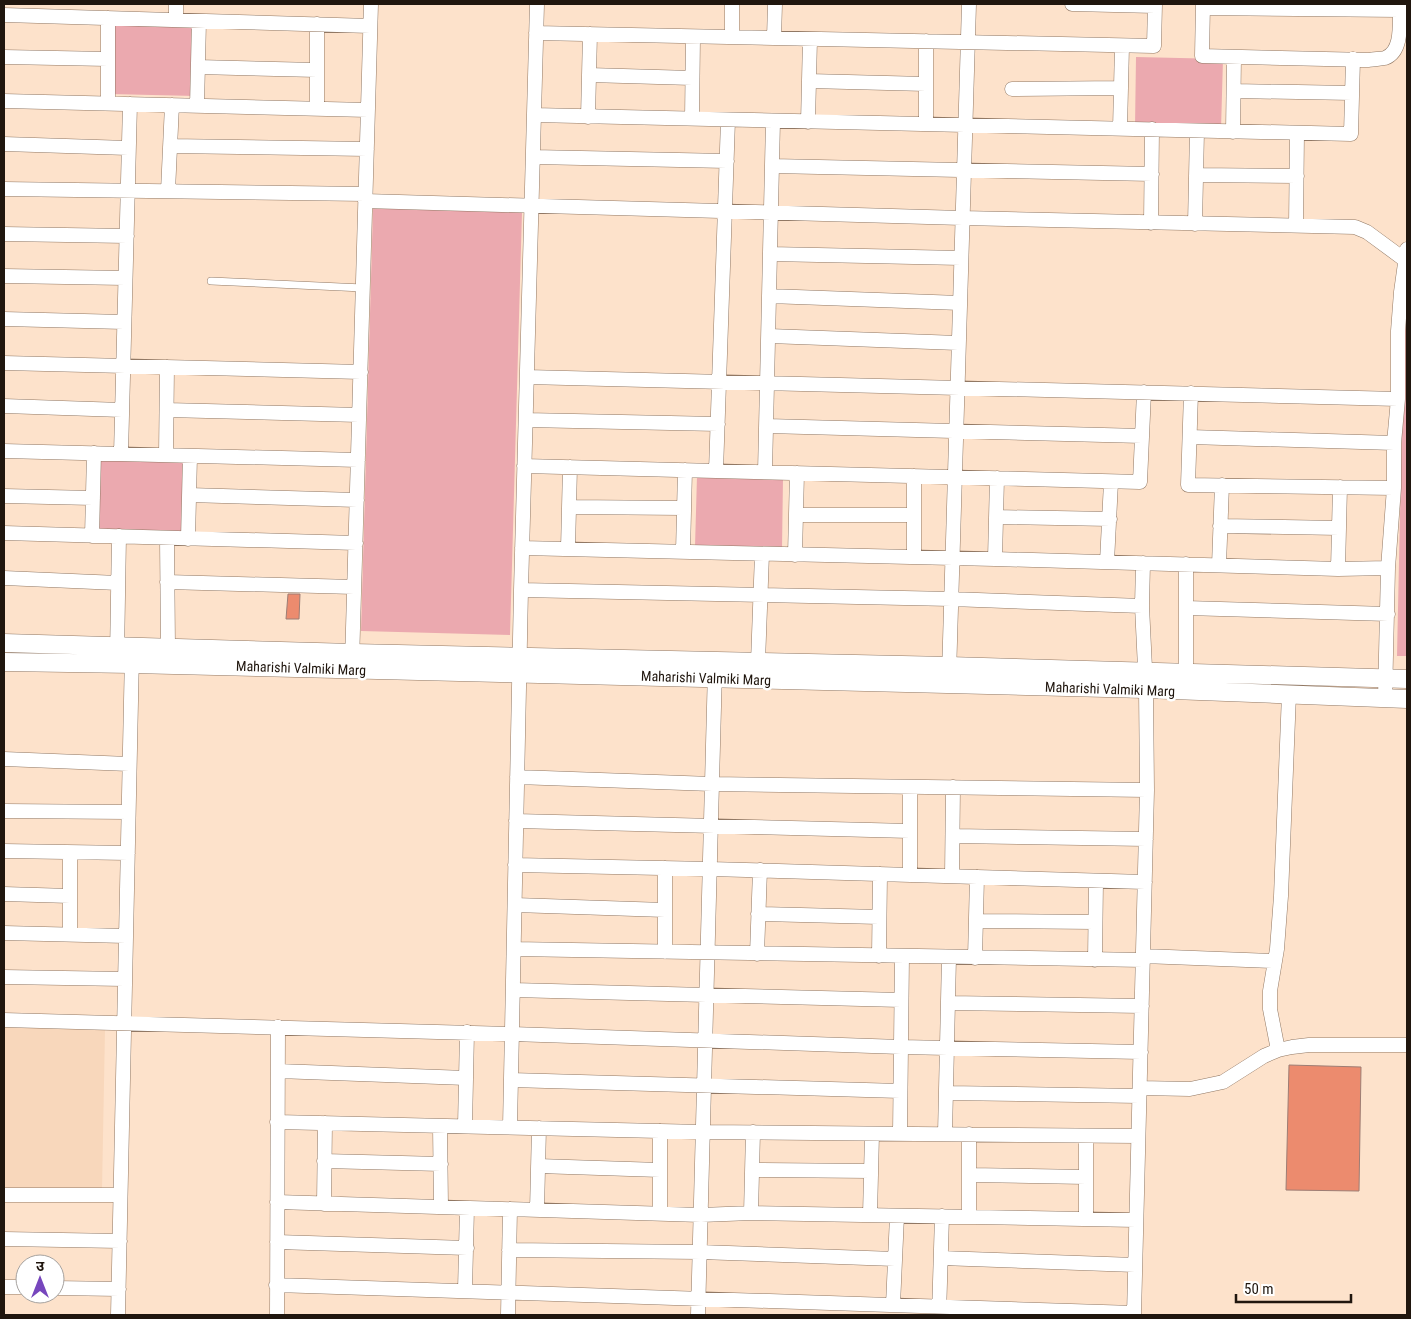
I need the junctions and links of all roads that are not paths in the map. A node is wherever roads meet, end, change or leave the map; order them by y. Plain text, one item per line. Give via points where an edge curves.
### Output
1 (176, 4) edge
2 (371, 4) edge
3 (536, 4) edge
4 (732, 4) edge
5 (775, 4) edge
6 (969, 4) edge
7 (1072, 4) edge
8 (1155, 5) edge
9 (1203, 6) edge
10 (1400, 7) edge
11 (4, 15) edge
12 (108, 18) junction
13 (176, 20) junction
14 (199, 21) junction
15 (317, 24) junction
16 (370, 26) junction
17 (536, 33) junction
18 (590, 34) junction
19 (693, 37) junction
20 (732, 37) junction
21 (774, 38) junction
22 (810, 39) junction
23 (926, 41) junction
24 (967, 42) junction
25 (1122, 46) junction
26 (4, 57) edge
27 (1234, 57) junction
28 (108, 59) junction
29 (1353, 59) junction
30 (198, 67) junction
31 (317, 70) junction
32 (589, 75) junction
33 (692, 78) junction
34 (809, 81) junction
35 (926, 84) junction
36 (1012, 88) dead end
37 (1121, 88) junction
38 (1234, 91) junction
39 (1352, 93) junction
40 (4, 101) edge
41 (108, 103) junction
42 (130, 104) junction
43 (172, 105) junction
44 (197, 106) junction
45 (316, 108) junction
46 (368, 110) junction
47 (534, 115) junction
48 (588, 116) junction
49 (692, 119) junction
50 (728, 120) junction
51 (774, 121) junction
52 (808, 122) junction
53 (926, 124) junction
54 (965, 125) junction
55 (1120, 129) junction
56 (1152, 130) junction
57 (1196, 130) junction
58 (1233, 132) junction
59 (1297, 133) junction
60 (4, 144) edge
61 (170, 146) junction
62 (128, 148) junction
63 (367, 149) junction
64 (533, 157) junction
65 (727, 161) junction
66 (772, 166) junction
67 (964, 170) junction
68 (1152, 174) junction
69 (1196, 175) junction
70 (1297, 176) junction
71 (4, 189) edge
72 (127, 190) junction
73 (168, 191) junction
74 (365, 197) junction
75 (532, 204) junction
76 (725, 210) junction
77 (771, 212) junction
78 (962, 218) junction
79 (1151, 223) junction
80 (1195, 224) junction
81 (1296, 226) junction
82 (4, 234) edge
83 (127, 236) junction
84 (770, 254) junction
85 (1406, 254) edge
86 (961, 258) junction
87 (4, 276) edge
88 (125, 278) junction
89 (211, 281) dead end
90 (363, 288) junction
91 (769, 296) junction
92 (960, 303) junction
93 (4, 319) edge
94 (124, 322) junction
95 (768, 336) junction
96 (958, 342) junction
97 (4, 363) edge
98 (123, 366) junction
99 (167, 367) junction
100 (360, 372) junction
101 (527, 377) junction
102 (719, 381) junction
103 (767, 382) junction
104 (957, 387) junction
105 (1144, 392) junction
106 (1191, 394) junction
107 (1398, 399) junction
108 (4, 406) edge
109 (122, 410) junction
110 (167, 410) junction
111 (359, 415) junction
112 (526, 420) junction
113 (718, 424) junction
114 (766, 426) junction
115 (956, 431) junction
116 (1142, 436) junction
117 (1190, 438) junction
118 (1394, 443) junction
119 (4, 451) edge
120 (94, 453) junction
121 (121, 454) junction
122 (166, 455) junction
123 (190, 456) junction
124 (358, 460) junction
125 (524, 466) junction
126 (570, 467) junction
127 (685, 470) junction
128 (716, 471) junction
129 (765, 472) junction
130 (797, 473) junction
131 (914, 476) junction
132 (954, 478) junction
133 (997, 478) junction
134 (1112, 482) junction
135 (1222, 485) junction
136 (1340, 487) junction
137 (1394, 488) junction
138 (189, 495) junction
139 (4, 496) edge
140 (93, 498) junction
141 (357, 500) junction
142 (569, 507) junction
143 (684, 508) junction
144 (796, 515) junction
145 (914, 515) junction
146 (996, 517) junction
147 (1110, 519) junction
148 (1220, 526) junction
149 (1339, 528) junction
150 (4, 533) edge
151 (92, 536) junction
152 (119, 536) junction
153 (167, 538) junction
154 (188, 538) junction
155 (356, 543) junction
156 (522, 548) junction
157 (568, 550) junction
158 (683, 552) junction
159 (762, 554) junction
160 (795, 555) junction
161 (914, 557) junction
162 (952, 558) junction
163 (995, 559) junction
164 (1107, 562) junction
165 (1143, 563) junction
166 (1186, 564) junction
167 (1219, 565) junction
168 (1388, 568) junction
169 (1338, 569) junction
170 (4, 578) edge
171 (167, 582) junction
172 (118, 583) junction
173 (354, 587) junction
174 (521, 590) junction
175 (761, 596) junction
176 (951, 599) junction
177 (1142, 606) junction
178 (1186, 608) junction
179 (1388, 614) junction
180 (4, 643) edge
181 (168, 648) junction
182 (125, 655) junction
183 (352, 661) junction
184 (4, 662) edge
185 (758, 662) junction
186 (519, 665) junction
187 (949, 666) junction
188 (715, 670) junction
189 (1186, 674) junction
190 (1385, 678) junction
191 (1407, 679) edge
192 (1146, 681) junction
193 (948, 685) junction
194 (1186, 692) junction
195 (1289, 694) junction
196 (1385, 698) junction
197 (1407, 698) edge
198 (4, 759) edge
199 (129, 764) junction
200 (517, 777) junction
201 (712, 784) junction
202 (910, 787) junction
203 (953, 787) junction
204 (1147, 790) junction
205 (4, 811) edge
206 (128, 812) junction
207 (516, 821) junction
208 (711, 827) junction
209 (910, 831) junction
210 (953, 836) junction
211 (1146, 839) junction
212 (4, 851) edge
213 (70, 853) junction
214 (128, 853) junction
215 (515, 865) junction
216 (665, 868) junction
217 (710, 869) junction
218 (760, 870) junction
219 (880, 874) junction
220 (910, 875) junction
221 (952, 876) junction
222 (977, 877) junction
223 (1096, 881) junction
224 (1145, 882) junction
225 (4, 894) edge
226 (70, 896) junction
227 (515, 904) junction
228 (665, 910) junction
229 (758, 914) junction
230 (879, 916) junction
231 (976, 921) junction
232 (1095, 922) junction
233 (4, 933) edge
234 (70, 934) junction
235 (126, 936) junction
236 (514, 949) junction
237 (665, 952) junction
238 (708, 953) junction
239 (757, 954) junction
240 (879, 956) junction
241 (902, 956) junction
242 (948, 957) junction
243 (975, 958) junction
244 (1143, 958) junction
245 (1095, 960) junction
246 (1275, 961) junction
247 (4, 977) edge
248 (124, 979) junction
249 (513, 990) junction
250 (707, 995) junction
251 (901, 1000) junction
252 (948, 1003) junction
253 (1142, 1006) junction
254 (4, 1020) edge
255 (124, 1022) junction
256 (278, 1027) junction
257 (467, 1032) junction
258 (512, 1034) junction
259 (706, 1040) junction
260 (1407, 1045) edge
261 (900, 1047) junction
262 (947, 1047) junction
263 (1278, 1050) junction
264 (1141, 1052) junction
265 (278, 1071) junction
266 (466, 1078) junction
267 (511, 1080) junction
268 (704, 1086) junction
269 (900, 1091) junction
270 (1139, 1092) junction
271 (946, 1093) junction
272 (277, 1122) junction
273 (325, 1124) junction
274 (440, 1126) junction
275 (465, 1126) junction
276 (510, 1127) junction
277 (539, 1128) junction
278 (660, 1131) junction
279 (703, 1132) junction
280 (753, 1132) junction
281 (872, 1134) junction
282 (900, 1134) junction
283 (945, 1134) junction
284 (968, 1134) junction
285 (1086, 1136) junction
286 (1138, 1136) junction
287 (324, 1161) junction
288 (441, 1164) junction
289 (538, 1166) junction
290 (660, 1170) junction
291 (752, 1170) junction
292 (871, 1170) junction
293 (969, 1175) junction
294 (1086, 1177) junction
295 (4, 1195) edge
296 (120, 1196) junction
297 (277, 1202) junction
298 (324, 1204) junction
299 (441, 1207) junction
300 (467, 1208) junction
301 (510, 1209) junction
302 (537, 1210) junction
303 (751, 1212) junction
304 (660, 1214) junction
305 (701, 1215) junction
306 (870, 1215) junction
307 (897, 1216) junction
308 (942, 1216) junction
309 (969, 1217) junction
310 (1086, 1219) junction
311 (1136, 1220) junction
312 (4, 1239) edge
313 (120, 1241) junction
314 (277, 1242) junction
315 (467, 1248) junction
316 (509, 1250) junction
317 (700, 1252) junction
318 (941, 1258) junction
319 (895, 1259) junction
320 (1135, 1265) junction
321 (276, 1285) junction
322 (65, 1288) edge
323 (119, 1289) junction
324 (465, 1290) junction
325 (508, 1292) junction
326 (698, 1299) junction
327 (893, 1305) junction
328 (940, 1311) edge
329 (1134, 1314) edge
330 (118, 1315) edge
331 (276, 1315) edge
332 (508, 1315) edge
333 (698, 1315) edge

1 - 13 street
2 - 16 street
3 - 17 street
4 - 20 street
5 - 21 street
6 - 24 street
7 - 8 street
8 - 25 street via 1154,46
9 - 10 street
9 - 27 street via 1202,56
10 - 29 street via 1398,44 1394,52 1386,58
11 - 12 street
12 - 13 street
12 - 28 street
13 - 14 street
14 - 15 street
14 - 30 street
15 - 16 street
15 - 31 street
16 - 46 street
17 - 18 street
17 - 47 street
18 - 19 street
18 - 32 street
19 - 20 street
19 - 33 street
20 - 21 street
21 - 22 street
22 - 23 street
22 - 34 street
23 - 24 street
23 - 35 street
24 - 25 street
24 - 54 street
25 - 37 street
26 - 28 street
27 - 29 street
27 - 38 street
28 - 41 street
29 - 39 street
30 - 31 street
30 - 44 street
31 - 45 street
32 - 33 street
32 - 48 street
33 - 49 street
34 - 35 street
34 - 52 street
35 - 53 street
36 - 37 street
37 - 55 street
38 - 39 street
38 - 58 street
39 - 59 street via 1351,134
40 - 41 street
41 - 42 street
42 - 43 street
42 - 62 street
43 - 44 street
43 - 61 street
44 - 45 street
45 - 46 street
46 - 63 street
47 - 48 street
47 - 64 street
48 - 49 street
49 - 50 street
50 - 51 street
50 - 65 street
51 - 52 street
51 - 66 street
52 - 53 street
53 - 54 street
54 - 55 street
54 - 67 street
55 - 56 street
56 - 57 street
56 - 68 street
57 - 58 street
57 - 69 street
58 - 59 street
59 - 70 street
60 - 62 street
61 - 63 street
61 - 73 street
62 - 72 street
63 - 74 street
64 - 65 street
64 - 75 street
65 - 76 street
66 - 67 street
66 - 77 street
67 - 68 street
67 - 78 street
68 - 79 street
69 - 70 street
69 - 80 street
70 - 81 street
71 - 72 street
72 - 73 street
72 - 83 street
73 - 74 street
74 - 75 street
74 - 90 street
75 - 76 street
75 - 101 street
76 - 77 street
76 - 102 street
77 - 78 street
77 - 84 street
78 - 79 street
78 - 86 street
79 - 80 street
80 - 81 street
81 - 85 street via 1355,227
82 - 83 street
83 - 88 street
84 - 86 street
84 - 91 street
85 - 107 street via 1398,331
86 - 92 street
87 - 88 street
88 - 94 street
89 - 90 lane
90 - 100 street
91 - 92 street
91 - 95 street
92 - 96 street
93 - 94 street
94 - 98 street
95 - 96 street
95 - 103 street
96 - 104 street
97 - 98 street
98 - 99 street
98 - 109 street
99 - 100 street
99 - 110 street
100 - 111 street
101 - 102 street
101 - 112 street
102 - 103 street
102 - 113 street
103 - 104 street
103 - 114 street
104 - 105 street
104 - 115 street
105 - 106 street
105 - 116 street
106 - 107 street
106 - 117 street
107 - 118 street
108 - 109 street
109 - 121 street
110 - 111 street
110 - 122 street
111 - 124 street
112 - 113 street
112 - 125 street
113 - 128 street
114 - 115 street
114 - 129 street
115 - 116 street
115 - 132 street
116 - 134 street via 1140,482
117 - 118 street
117 - 135 street via 1188,485
118 - 137 street
119 - 120 street
120 - 121 street
120 - 140 street
121 - 122 street
122 - 123 street
123 - 124 street
123 - 138 street
124 - 141 street
125 - 126 street
125 - 156 street
126 - 127 street
126 - 142 street
127 - 128 street
127 - 143 street
128 - 129 street
129 - 130 street
130 - 131 street
130 - 144 street
131 - 132 street
131 - 145 street
132 - 133 street
132 - 162 street
133 - 134 street
133 - 146 street
134 - 147 street
135 - 136 street
135 - 148 street
136 - 137 street
136 - 149 street
137 - 168 street
138 - 141 street
138 - 154 street
139 - 140 street
140 - 151 street
141 - 155 street
142 - 143 street
142 - 157 street
143 - 158 street
144 - 145 street
144 - 160 street
145 - 161 street
146 - 147 street
146 - 163 street
147 - 164 street
148 - 149 street
148 - 167 street
149 - 169 street
150 - 151 street
151 - 152 street
152 - 153 street
152 - 172 street
153 - 154 street
153 - 171 street
154 - 155 street
155 - 173 street
156 - 157 street
156 - 174 street
157 - 158 street
158 - 159 street
159 - 160 street
159 - 175 street
160 - 161 street
161 - 162 street
162 - 163 street
162 - 176 street
163 - 164 street
164 - 165 street
165 - 166 street
165 - 177 street
166 - 167 street
166 - 178 street
167 - 169 street
168 - 169 street
168 - 179 street
170 - 172 street
171 - 173 street
171 - 181 street
172 - 182 street
173 - 183 street
174 - 175 street
174 - 186 street
175 - 176 street
175 - 185 street
176 - 177 street
176 - 187 street
177 - 192 street
178 - 179 street
178 - 189 street
179 - 190 street
180 - 182 street, Maharishi Valmiki Marg
181 - 182 street, Maharishi Valmiki Marg
181 - 183 street, Maharishi Valmiki Marg
182 - 183 street, Maharishi Valmiki Marg
182 - 184 street, Maharishi Valmiki Marg
182 - 199 street
183 - 186 street, Maharishi Valmiki Marg
185 - 187 street, Maharishi Valmiki Marg
185 - 188 street, Maharishi Valmiki Marg
186 - 188 street, Maharishi Valmiki Marg
186 - 200 street
187 - 192 street, Maharishi Valmiki Marg
187 - 193 street
188 - 193 street, Maharishi Valmiki Marg
188 - 201 street
189 - 190 street, Maharishi Valmiki Marg
189 - 192 street, Maharishi Valmiki Marg
189 - 194 street
190 - 191 street, Maharishi Valmiki Marg
190 - 196 street
192 - 193 street, Maharishi Valmiki Marg
192 - 194 street, Maharishi Valmiki Marg
192 - 204 street
194 - 195 street, Maharishi Valmiki Marg
195 - 196 street, Maharishi Valmiki Marg
195 - 246 street via 1281,896
196 - 197 street, Maharishi Valmiki Marg
198 - 199 street
199 - 206 street
200 - 201 street
200 - 207 street
201 - 202 street
201 - 208 street
202 - 203 street
202 - 209 street
203 - 204 street
203 - 210 street
204 - 211 street
205 - 206 street
206 - 214 street
207 - 208 street
207 - 215 street
208 - 209 street
208 - 217 street
209 - 220 street
210 - 211 street
210 - 221 street
211 - 224 street
212 - 213 street
213 - 214 street
213 - 226 street
214 - 235 street
215 - 216 street
215 - 227 street
216 - 217 street
216 - 228 street
217 - 218 street
217 - 238 street
218 - 219 street
218 - 229 street
219 - 220 street
219 - 230 street
220 - 221 street
221 - 222 street
222 - 223 street
222 - 231 street
223 - 224 street
223 - 232 street
224 - 244 street
225 - 226 street
226 - 234 street
227 - 228 street
227 - 236 street
228 - 237 street
229 - 230 street
229 - 239 street
230 - 240 street
231 - 232 street
231 - 243 street
232 - 245 street
233 - 234 street
234 - 235 street
235 - 248 street
236 - 237 street
236 - 249 street
237 - 238 street
238 - 239 street
238 - 250 street
239 - 240 street
240 - 241 street
241 - 242 street
241 - 251 street
242 - 243 street
242 - 252 street
243 - 245 street
244 - 245 street
244 - 246 street
244 - 253 street
246 - 263 street via 1270,1009
247 - 248 street
248 - 255 street
249 - 250 street
249 - 258 street
250 - 251 street
250 - 259 street
251 - 261 street
252 - 253 street
252 - 262 street
253 - 264 street
254 - 255 street
255 - 256 street
255 - 296 street
256 - 257 street
256 - 265 street
257 - 258 street
257 - 266 street
258 - 259 street
258 - 267 street
259 - 261 street
259 - 268 street
260 - 263 street via 1309,1044
261 - 262 street
261 - 269 street
262 - 264 street
262 - 271 street
263 - 270 street via 1224,1082 1190,1089
264 - 270 street
265 - 266 street
265 - 272 street
266 - 275 street
267 - 268 street
267 - 276 street
268 - 269 street
268 - 279 street
269 - 282 street
270 - 271 street
270 - 286 street
271 - 283 street
272 - 273 street
272 - 297 street
273 - 274 street
273 - 287 street
274 - 275 street
274 - 288 street
275 - 276 street
276 - 277 street
277 - 278 street
277 - 289 street
278 - 279 street
278 - 290 street
279 - 280 street
279 - 305 street
280 - 281 street
280 - 291 street
281 - 282 street
281 - 292 street
282 - 283 street
283 - 284 street
284 - 285 street
284 - 293 street
285 - 286 street
285 - 294 street
286 - 311 street
287 - 288 street
287 - 298 street
288 - 299 street
289 - 290 street
289 - 302 street
290 - 304 street
291 - 292 street
291 - 303 street
292 - 306 street
293 - 294 street
293 - 309 street
294 - 310 street
295 - 296 street
296 - 313 street
297 - 298 street
297 - 314 street
298 - 299 street
299 - 300 street
300 - 301 street
300 - 315 street
301 - 302 street
301 - 316 street
302 - 304 street
303 - 305 street
303 - 306 street
304 - 305 street
305 - 317 street
306 - 307 street
307 - 308 street
307 - 319 street
308 - 309 street
308 - 318 street
309 - 310 street
310 - 311 street
311 - 320 street
312 - 313 street
313 - 323 street
314 - 315 street
314 - 321 street
315 - 324 street
316 - 317 street
316 - 325 street
317 - 319 street
317 - 326 street
318 - 320 street
318 - 328 street
319 - 327 street
320 - 329 street
321 - 324 street
321 - 331 street
322 - 323 street
323 - 330 street
324 - 325 street
325 - 326 street
325 - 332 street
326 - 327 street
326 - 333 street
327 - 328 street
328 - 329 street

